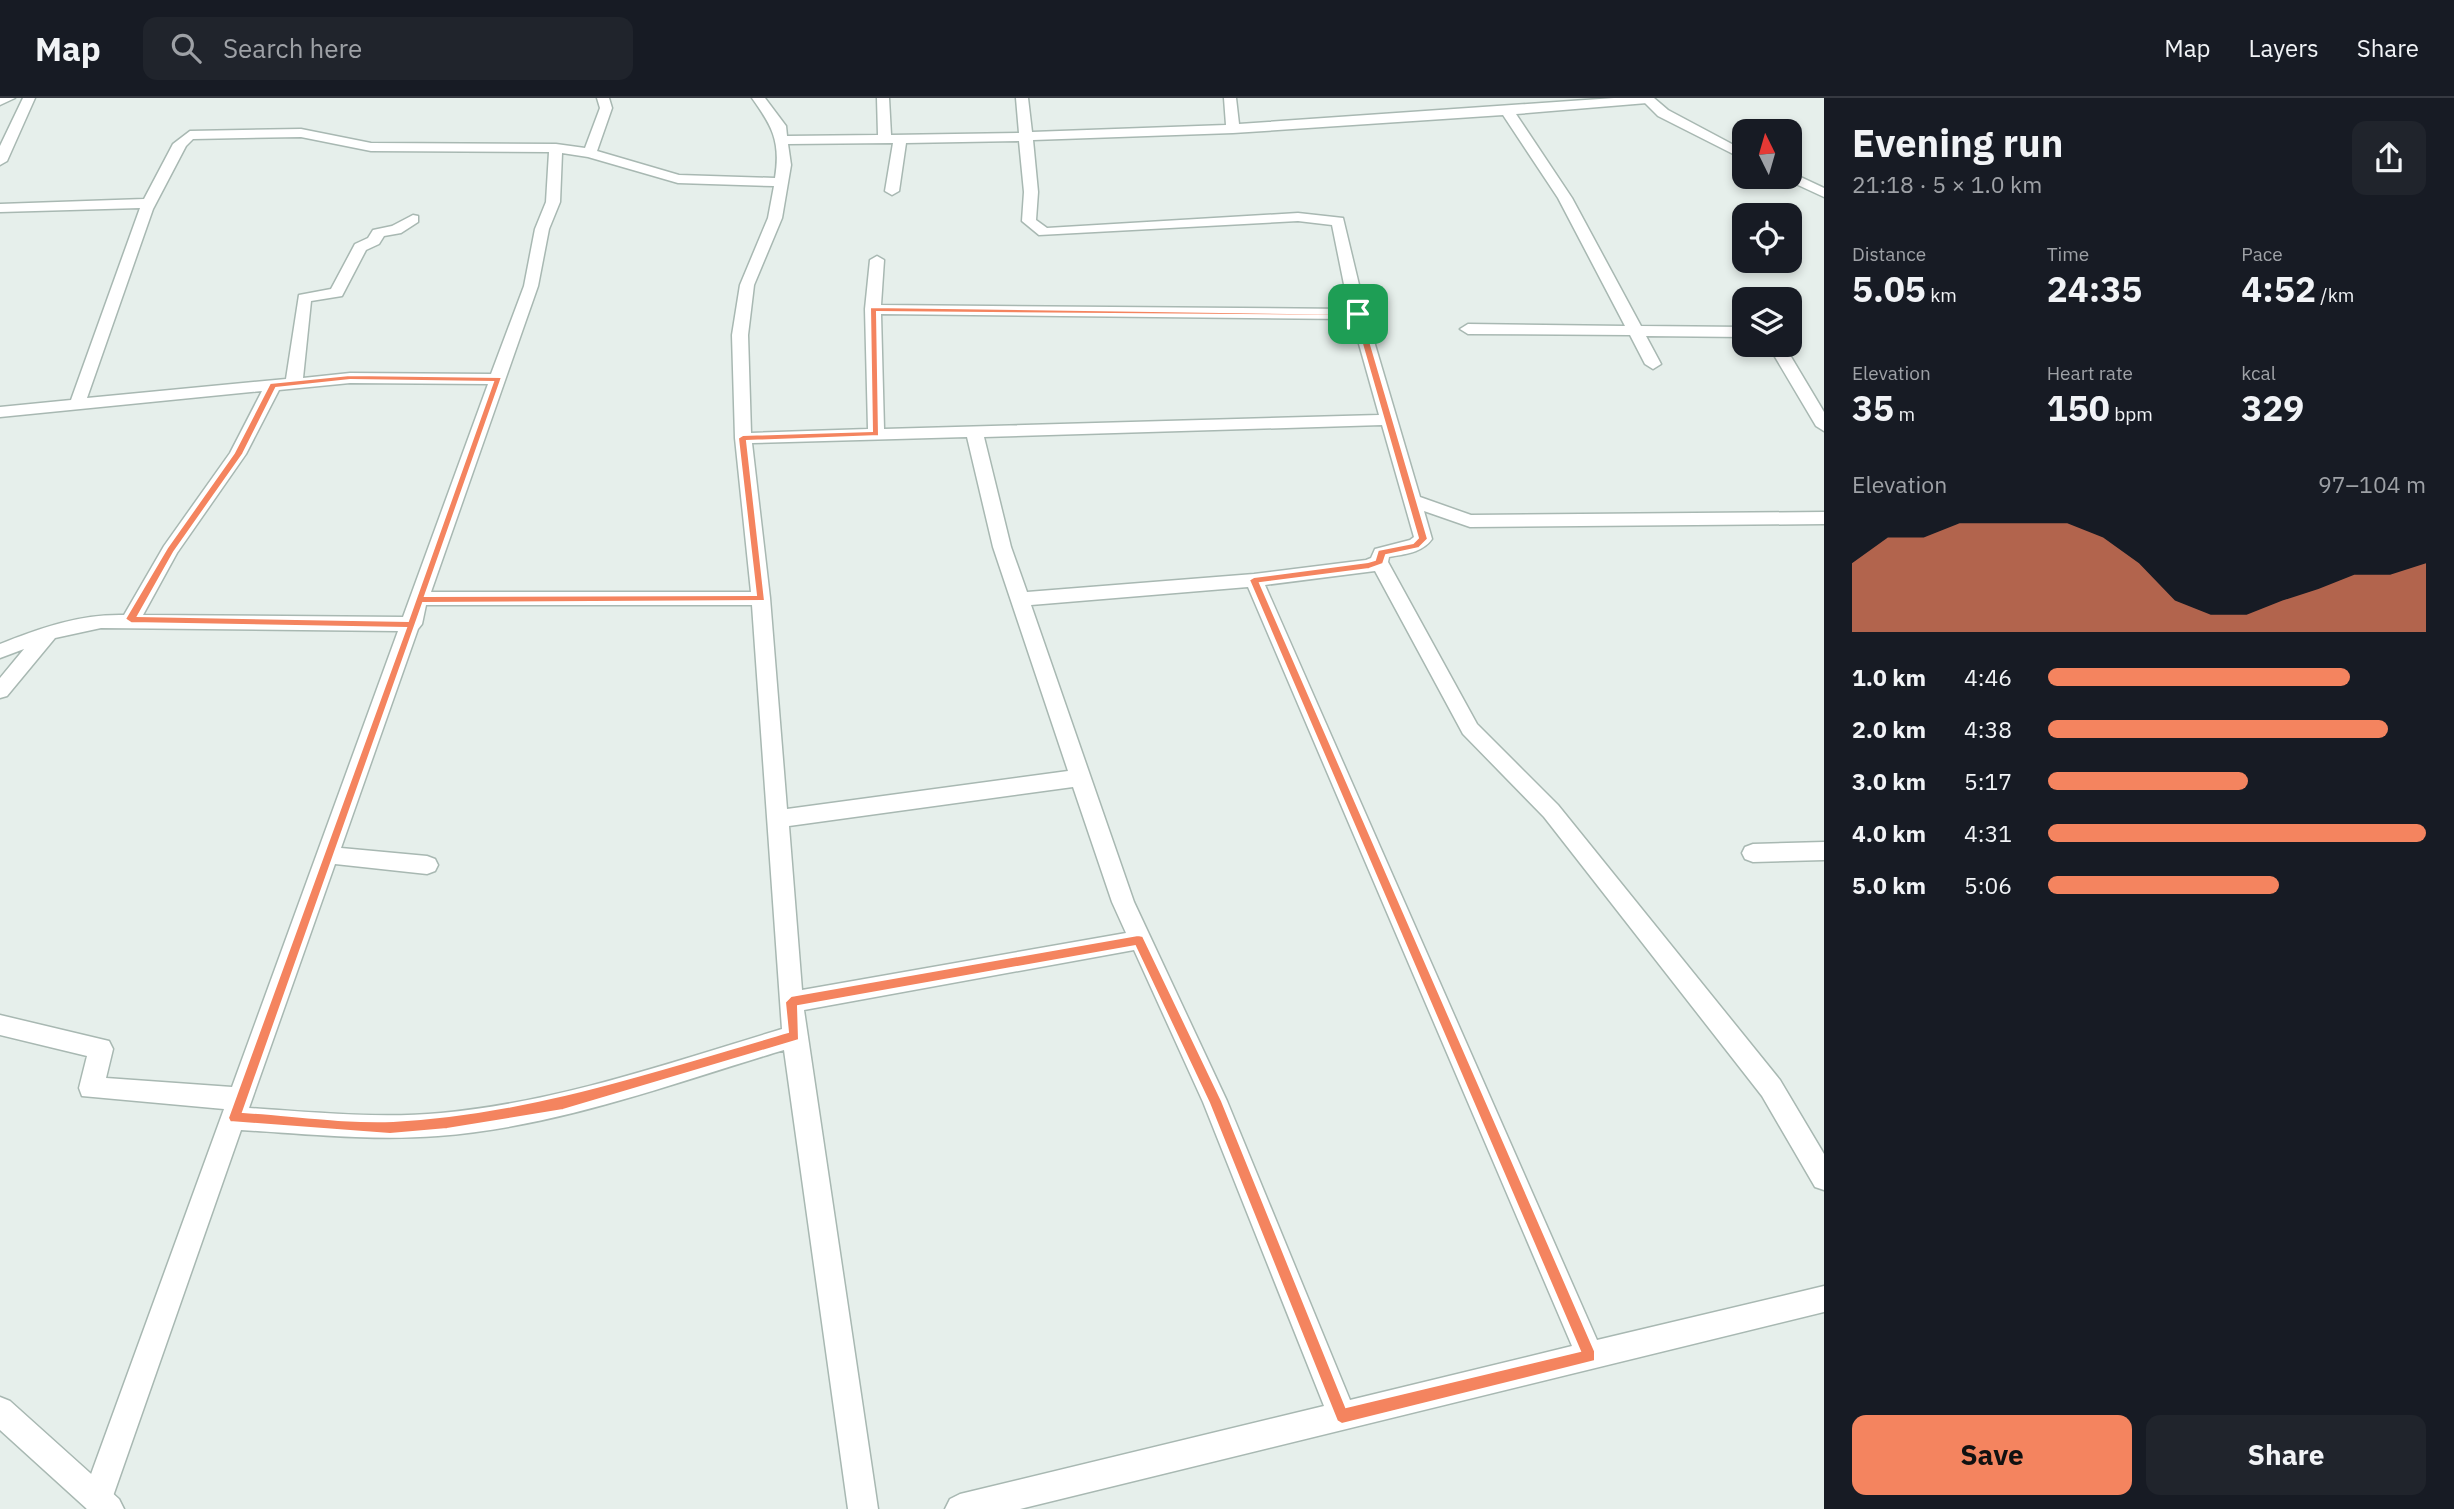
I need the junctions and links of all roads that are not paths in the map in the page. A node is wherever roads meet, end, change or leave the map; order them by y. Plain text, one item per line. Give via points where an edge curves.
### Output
1 (9, 98) edge
2 (29, 98) edge
3 (603, 98) edge
4 (758, 98) edge
5 (883, 98) edge
6 (1022, 98) edge
7 (1230, 98) edge
8 (1647, 99) edge
9 (0, 101) edge
10 (1521, 104) edge
11 (1508, 112) junction
12 (1233, 129) junction
13 (1025, 138) junction
14 (781, 140) junction
15 (893, 140) junction
16 (556, 148) junction
17 (1732, 149) edge
18 (590, 152) junction
19 (0, 161) edge
20 (1802, 181) edge
21 (782, 182) junction
22 (1820, 188) edge
23 (892, 191) dead end
24 (149, 203) junction
25 (0, 208) edge
26 (413, 219) dead end
27 (877, 260) dead end
28 (873, 309) junction
29 (1358, 314) junction
30 (1468, 329) dead end
31 (1635, 329) junction
32 (1732, 332) edge
33 (1783, 357) edge
34 (1653, 363) dead end
35 (499, 379) junction
36 (294, 383) junction
37 (273, 385) junction
38 (78, 402) junction
39 (0, 412) edge
40 (1388, 420) junction
41 (1824, 426) edge
42 (974, 431) junction
43 (876, 434) junction
44 (743, 438) junction
45 (1412, 501) junction
46 (1824, 518) edge
47 (1380, 562) junction
48 (1254, 580) junction
49 (761, 598) junction
50 (419, 599) junction
51 (1023, 599) junction
52 (131, 619) junction
53 (412, 624) junction
54 (50, 632) junction
55 (0, 651) edge
56 (0, 691) edge
57 (1079, 778) junction
58 (778, 819) junction
59 (1824, 851) edge
60 (1753, 853) dead end
61 (328, 855) junction
62 (427, 865) dead end
63 (1138, 940) junction
64 (791, 1002) junction
65 (0, 1025) edge
66 (794, 1036) junction
67 (238, 1109) junction
68 (1824, 1178) edge
69 (1824, 1299) edge
70 (1590, 1356) junction
71 (0, 1411) edge
72 (1342, 1416) junction
73 (103, 1504) edge
74 (863, 1509) edge
75 (960, 1509) edge

1 - 9 street
2 - 19 street
3 - 18 street via 606,108
4 - 14 street via 779,126
5 - 15 street
6 - 13 street
7 - 12 street
8 - 10 street
8 - 17 street via 1663,113
10 - 11 street
11 - 12 street
11 - 31 street via 1565,198
12 - 13 street
13 - 15 street
13 - 29 street via 1029,221 1044,232 1298,217 1338,221
14 - 15 street
14 - 21 street
15 - 23 street
16 - 18 street
16 - 24 street via 371,147 301,133 190,135 180,144
16 - 35 street via 553,202
18 - 21 street via 678,179
20 - 22 street
21 - 44 street via 775,218 747,285 740,335
24 - 25 street
24 - 38 street
26 - 36 street via 396,230 378,233 374,242 360,247 337,293 304,298
27 - 28 street
28 - 29 street
28 - 43 street
29 - 40 street
30 - 31 street
31 - 32 street
31 - 34 street
33 - 41 street
35 - 36 street via 350,378
35 - 50 street
36 - 37 street
37 - 38 street via 191,396
37 - 52 street via 238,454 170,550
38 - 39 street
40 - 42 street
40 - 45 street
42 - 43 street
42 - 51 street via 1002,547
43 - 44 street
44 - 49 street
45 - 46 street via 1470,521
45 - 47 street via 1423,539 1381,553
47 - 48 street
47 - 68 street via 1470,729 1551,811 1755,1067
48 - 51 street
48 - 70 street
49 - 50 street
49 - 58 street
50 - 53 street
51 - 57 street
52 - 53 street
52 - 54 street
53 - 61 street
54 - 55 street
54 - 56 street
57 - 58 street
57 - 63 street
58 - 64 street
59 - 60 street
61 - 62 street
61 - 67 street
63 - 64 street
63 - 72 street via 1215,1101
64 - 66 street
65 - 67 street via 102,1049 91,1088
66 - 67 street via 563,1104 447,1123 390,1127
66 - 74 street
67 - 73 street
69 - 70 street
70 - 72 street
71 - 73 street
72 - 75 street

